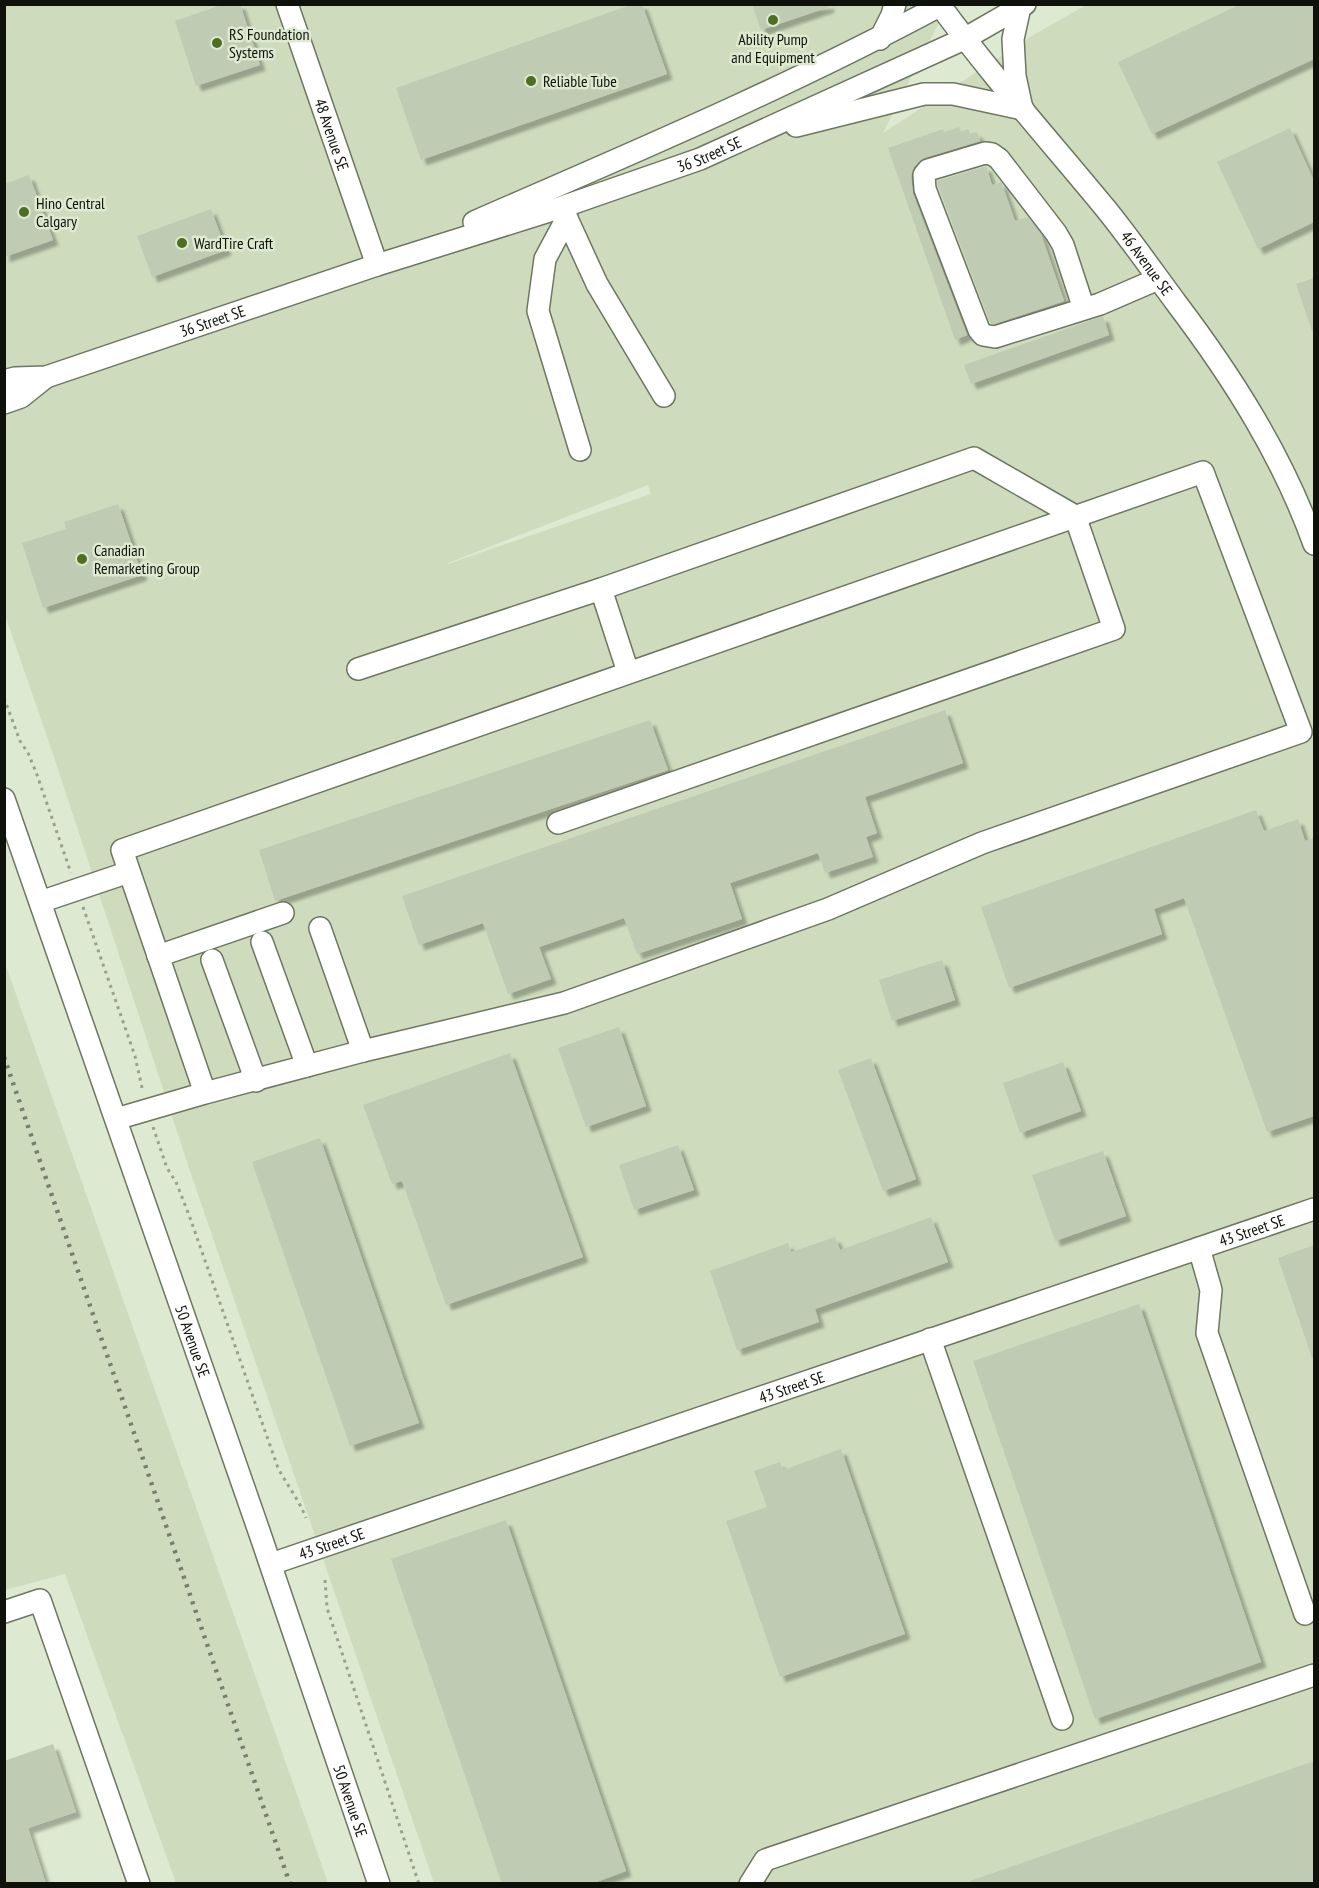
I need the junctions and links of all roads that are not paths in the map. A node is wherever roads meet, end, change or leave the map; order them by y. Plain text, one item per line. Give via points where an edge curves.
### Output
1 (287, 4) edge
2 (895, 4) edge
3 (940, 5) edge
4 (1023, 6) edge
5 (879, 39) junction
6 (964, 39) junction
7 (1023, 109) junction
8 (760, 132) junction
9 (564, 212) junction
10 (377, 265) junction
11 (1158, 279) junction
12 (1084, 309) junction
13 (46, 376) junction
14 (4, 381) edge
15 (664, 396) dead end
16 (4, 403) edge
17 (580, 450) dead end
18 (1075, 516) junction
19 (1314, 544) edge
20 (601, 589) junction
21 (358, 669) dead end
22 (628, 672) junction
23 (4, 799) edge
24 (558, 823) dead end
25 (129, 872) junction
26 (40, 902) junction
27 (283, 913) dead end
28 (320, 928) dead end
29 (262, 942) dead end
30 (158, 956) junction
31 (212, 960) dead end
32 (363, 1051) junction
33 (307, 1066) junction
34 (256, 1080) junction
35 (204, 1093) junction
36 (116, 1119) junction
37 (1314, 1209) edge
38 (1199, 1248) junction
39 (930, 1339) junction
40 (271, 1564) junction
41 (4, 1612) edge
42 (1305, 1614) dead end
43 (1314, 1675) edge
44 (1062, 1719) dead end
45 (139, 1884) edge
46 (379, 1884) edge
47 (750, 1884) edge

1 - 10 street, 48 Avenue SE
2 - 5 street
3 - 5 street, 36 Street SE
3 - 6 street, 46 Avenue SE
4 - 6 street, 36 Street SE
4 - 7 street via 1013,39 1015,76
5 - 10 street, 36 Street SE via 658,142
6 - 7 street, 46 Avenue SE
6 - 8 street, 36 Street SE
7 - 8 street via 953,94 924,94
7 - 11 street, 46 Avenue SE via 1108,211
8 - 9 street, 36 Street SE
9 - 10 street, 36 Street SE
9 - 15 street via 597,284
9 - 17 street via 545,259 538,311
10 - 13 street, 36 Street SE
11 - 12 street
11 - 19 street, 46 Avenue SE via 1218,359 1265,435
12 - 12 street via 995,337 983,335 925,189 924,175 928,170 985,153 999,159 1063,244
13 - 14 street, 36 Street SE
13 - 16 street, 36 Street SE via 21,397
18 - 20 street via 974,458
18 - 22 street
18 - 24 street via 1114,628
18 - 32 street via 1203,472 1301,732 982,843 828,909 564,1003
20 - 21 street
20 - 22 street
22 - 25 street via 122,850
23 - 26 street, 50 Avenue SE
25 - 26 street
25 - 30 street
26 - 36 street, 50 Avenue SE
27 - 30 street
28 - 32 street
29 - 33 street
30 - 35 street
31 - 34 street
32 - 33 street
33 - 34 street
34 - 35 street
35 - 36 street
36 - 40 street, 50 Avenue SE
37 - 38 street, 43 Street SE
38 - 39 street, 43 Street SE
38 - 42 street via 1211,1290 1208,1333
39 - 40 street, 43 Street SE
39 - 44 street
40 - 46 street, 50 Avenue SE
41 - 45 street via 40,1600
43 - 47 street via 765,1860

